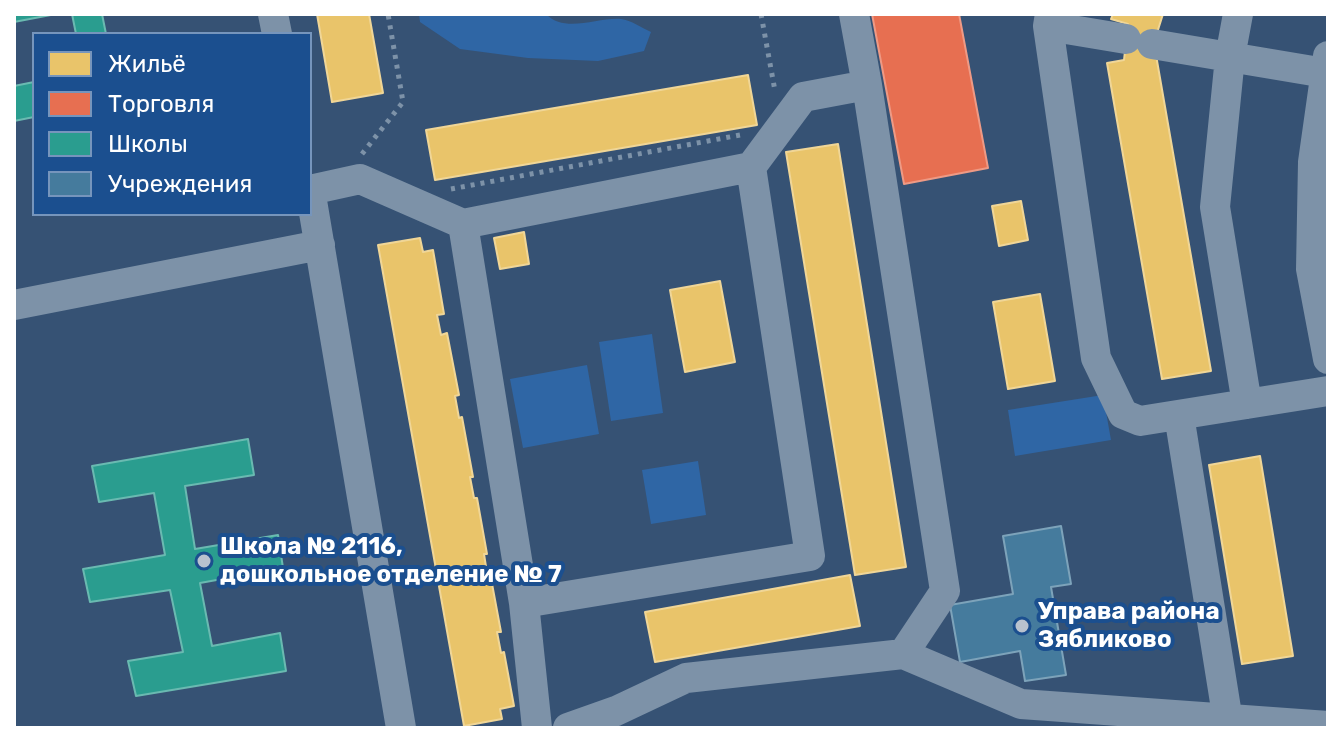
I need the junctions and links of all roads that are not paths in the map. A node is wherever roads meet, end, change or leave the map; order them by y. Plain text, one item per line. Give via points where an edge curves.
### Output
1 (854, 14) edge
2 (1238, 14) edge
3 (1049, 20) edge
4 (1230, 57) junction
5 (1326, 64) edge
6 (867, 85) junction
7 (751, 167) junction
8 (319, 188) edge
9 (463, 224) junction
10 (320, 245) junction
11 (14, 305) edge
12 (1328, 359) edge
13 (1328, 391) edge
14 (1247, 404) junction
15 (1179, 415) junction
16 (524, 603) junction
17 (903, 654) junction
18 (1228, 721) junction
19 (1328, 726) edge
20 (401, 728) edge
21 (537, 728) edge
22 (568, 728) edge

1 - 6 street
2 - 4 street
3 - 4 street
3 - 15 street via 1096,358 1123,414 1140,421
4 - 5 street
4 - 14 street via 1215,207
5 - 12 street via 1313,162 1311,269
6 - 7 street via 803,97
6 - 17 street via 945,591
7 - 9 street
7 - 16 street via 810,556
8 - 9 street via 360,179
8 - 10 street
9 - 16 street
10 - 11 street
10 - 20 street
13 - 14 street
14 - 15 street
15 - 18 street
16 - 21 street
17 - 18 street via 1021,704
17 - 22 street via 686,678
18 - 19 street

